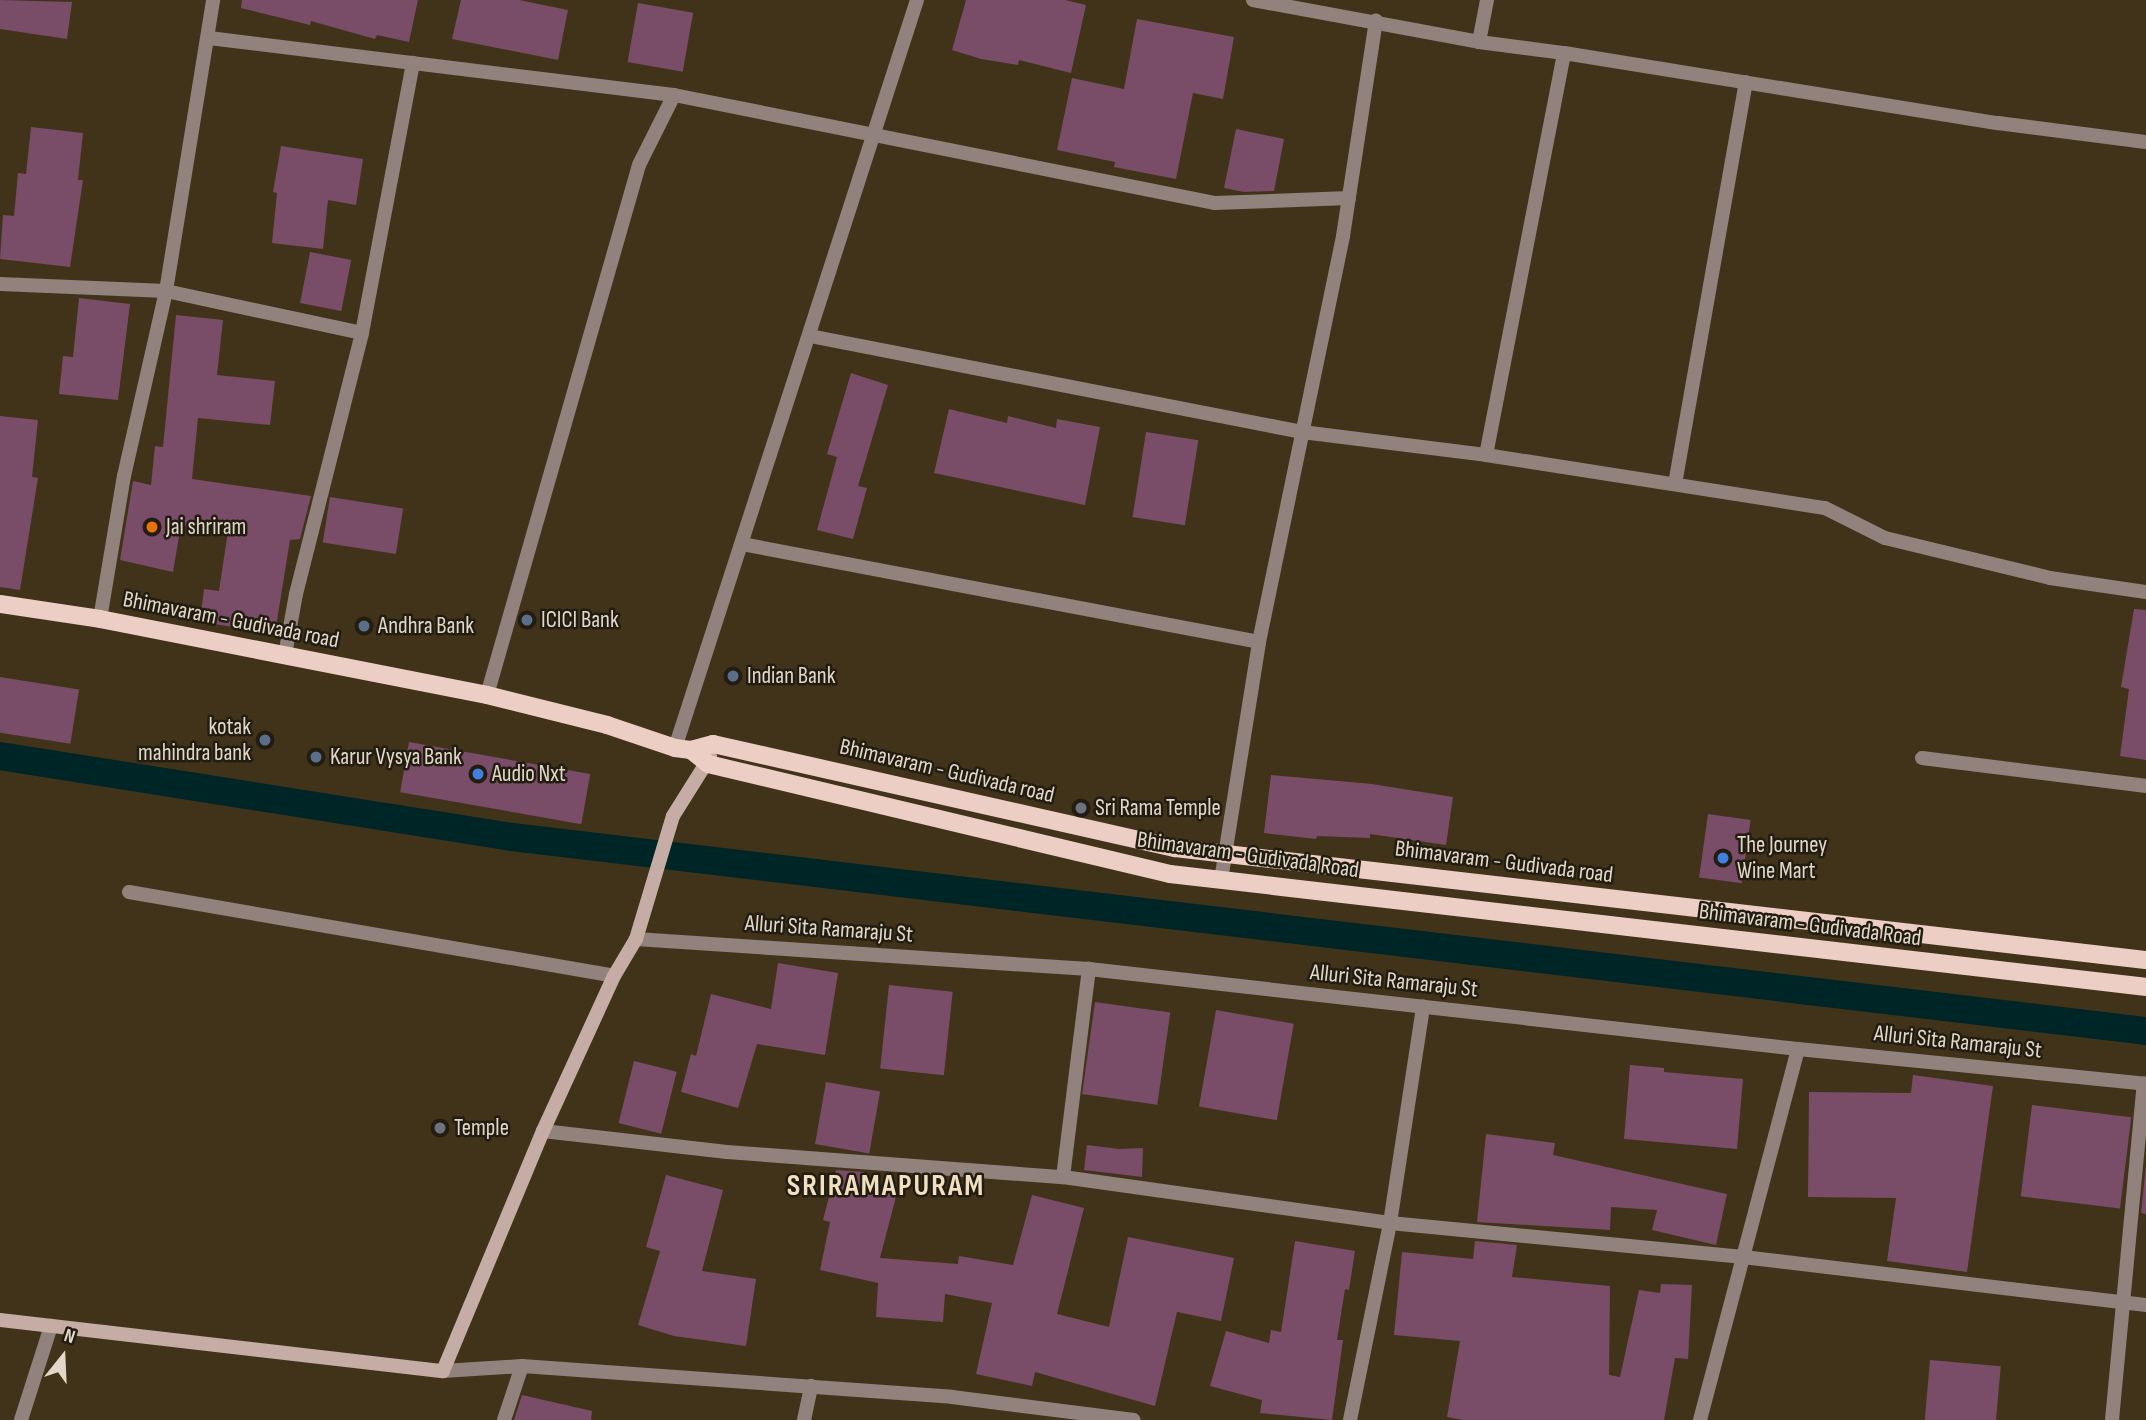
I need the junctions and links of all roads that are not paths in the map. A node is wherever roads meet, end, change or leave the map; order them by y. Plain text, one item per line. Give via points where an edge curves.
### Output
1 (213, 0) edge
2 (917, 0) edge
3 (1252, 0) edge
4 (1487, 0) edge
5 (1376, 21) junction
6 (209, 38) junction
7 (1479, 42) junction
8 (1564, 52) junction
9 (413, 63) junction
10 (1746, 82) junction
11 (674, 95) junction
12 (876, 134) junction
13 (2146, 142) edge
14 (1349, 198) junction
15 (0, 284) edge
16 (166, 291) junction
17 (362, 333) junction
18 (810, 336) junction
19 (1301, 432) junction
20 (1486, 455) junction
21 (1675, 484) junction
22 (741, 544) junction
23 (2146, 592) edge
24 (0, 604) edge
25 (100, 619) junction
26 (1259, 642) junction
27 (285, 655) junction
28 (487, 695) junction
29 (713, 744) junction
30 (683, 749) junction
31 (1922, 758) dead end
32 (708, 764) junction
33 (2146, 786) edge
34 (1227, 854) junction
35 (1221, 880) junction
36 (129, 892) dead end
37 (636, 939) junction
38 (1975, 942) junction
39 (2146, 960) edge
40 (1970, 968) junction
41 (1089, 969) junction
42 (614, 976) junction
43 (2146, 987) edge
44 (1423, 1007) junction
45 (1798, 1049) junction
46 (2145, 1084) edge
47 (543, 1131) junction
48 (1063, 1177) junction
49 (1390, 1223) junction
50 (1743, 1257) junction
51 (2123, 1304) junction
52 (2146, 1305) edge
53 (0, 1320) edge
54 (51, 1326) junction
55 (522, 1366) junction
56 (443, 1371) junction
57 (811, 1386) junction
58 (22, 1420) edge
59 (504, 1420) edge
60 (804, 1420) edge
61 (1134, 1420) edge
62 (1350, 1420) edge
63 (1700, 1420) edge
64 (2112, 1420) edge

1 - 6 street
2 - 12 street
3 - 5 street
4 - 7 street
5 - 7 street
5 - 14 street
6 - 9 street
6 - 16 street
7 - 8 street
8 - 10 street
8 - 20 street
9 - 11 street
9 - 17 street
10 - 13 street
10 - 21 street
11 - 12 street
11 - 28 street via 639,165
12 - 14 street via 1215,203
12 - 18 street
14 - 19 street
15 - 16 street
16 - 17 street
16 - 25 street via 124,476
17 - 27 street
18 - 19 street
18 - 22 street
19 - 20 street
19 - 26 street
20 - 21 street
21 - 23 street via 1825,508 1885,538 2050,578
22 - 26 street
22 - 30 street
24 - 25 main road, Bhimavaram - Gudivada road
25 - 27 main road, Bhimavaram - Gudivada road
26 - 34 street
27 - 28 main road, Bhimavaram - Gudivada road
28 - 30 main road, Bhimavaram - Gudivada road
29 - 30 main road, Bhimavaram - Gudivada road
29 - 32 main road
29 - 34 main road, Bhimavaram - Gudivada road via 1175,848
30 - 32 main road, Bhimavaram - Gudivada Road
31 - 33 street
32 - 35 main road, Bhimavaram - Gudivada Road via 1170,874
32 - 37 main road via 673,816
34 - 35 street
34 - 38 main road, Bhimavaram - Gudivada road
35 - 40 main road, Bhimavaram - Gudivada Road
36 - 42 street
37 - 41 street, Alluri Sita Ramaraju St
37 - 42 main road
38 - 39 main road, Bhimavaram - Gudivada road
38 - 40 main road
40 - 43 main road, Bhimavaram - Gudivada Road
41 - 44 street, Alluri Sita Ramaraju St
41 - 48 street
42 - 47 main road
44 - 45 street, Alluri Sita Ramaraju St
44 - 49 street
45 - 46 street, Alluri Sita Ramaraju St
45 - 50 street
46 - 51 street
47 - 48 street via 727,1152
47 - 56 main road
48 - 49 street
49 - 50 street
49 - 62 street
50 - 51 street
50 - 63 street
51 - 52 street
51 - 64 street
53 - 54 main road
54 - 56 main road
54 - 58 street
55 - 56 street
55 - 57 street
55 - 59 street
57 - 60 street
57 - 61 street via 952,1396

